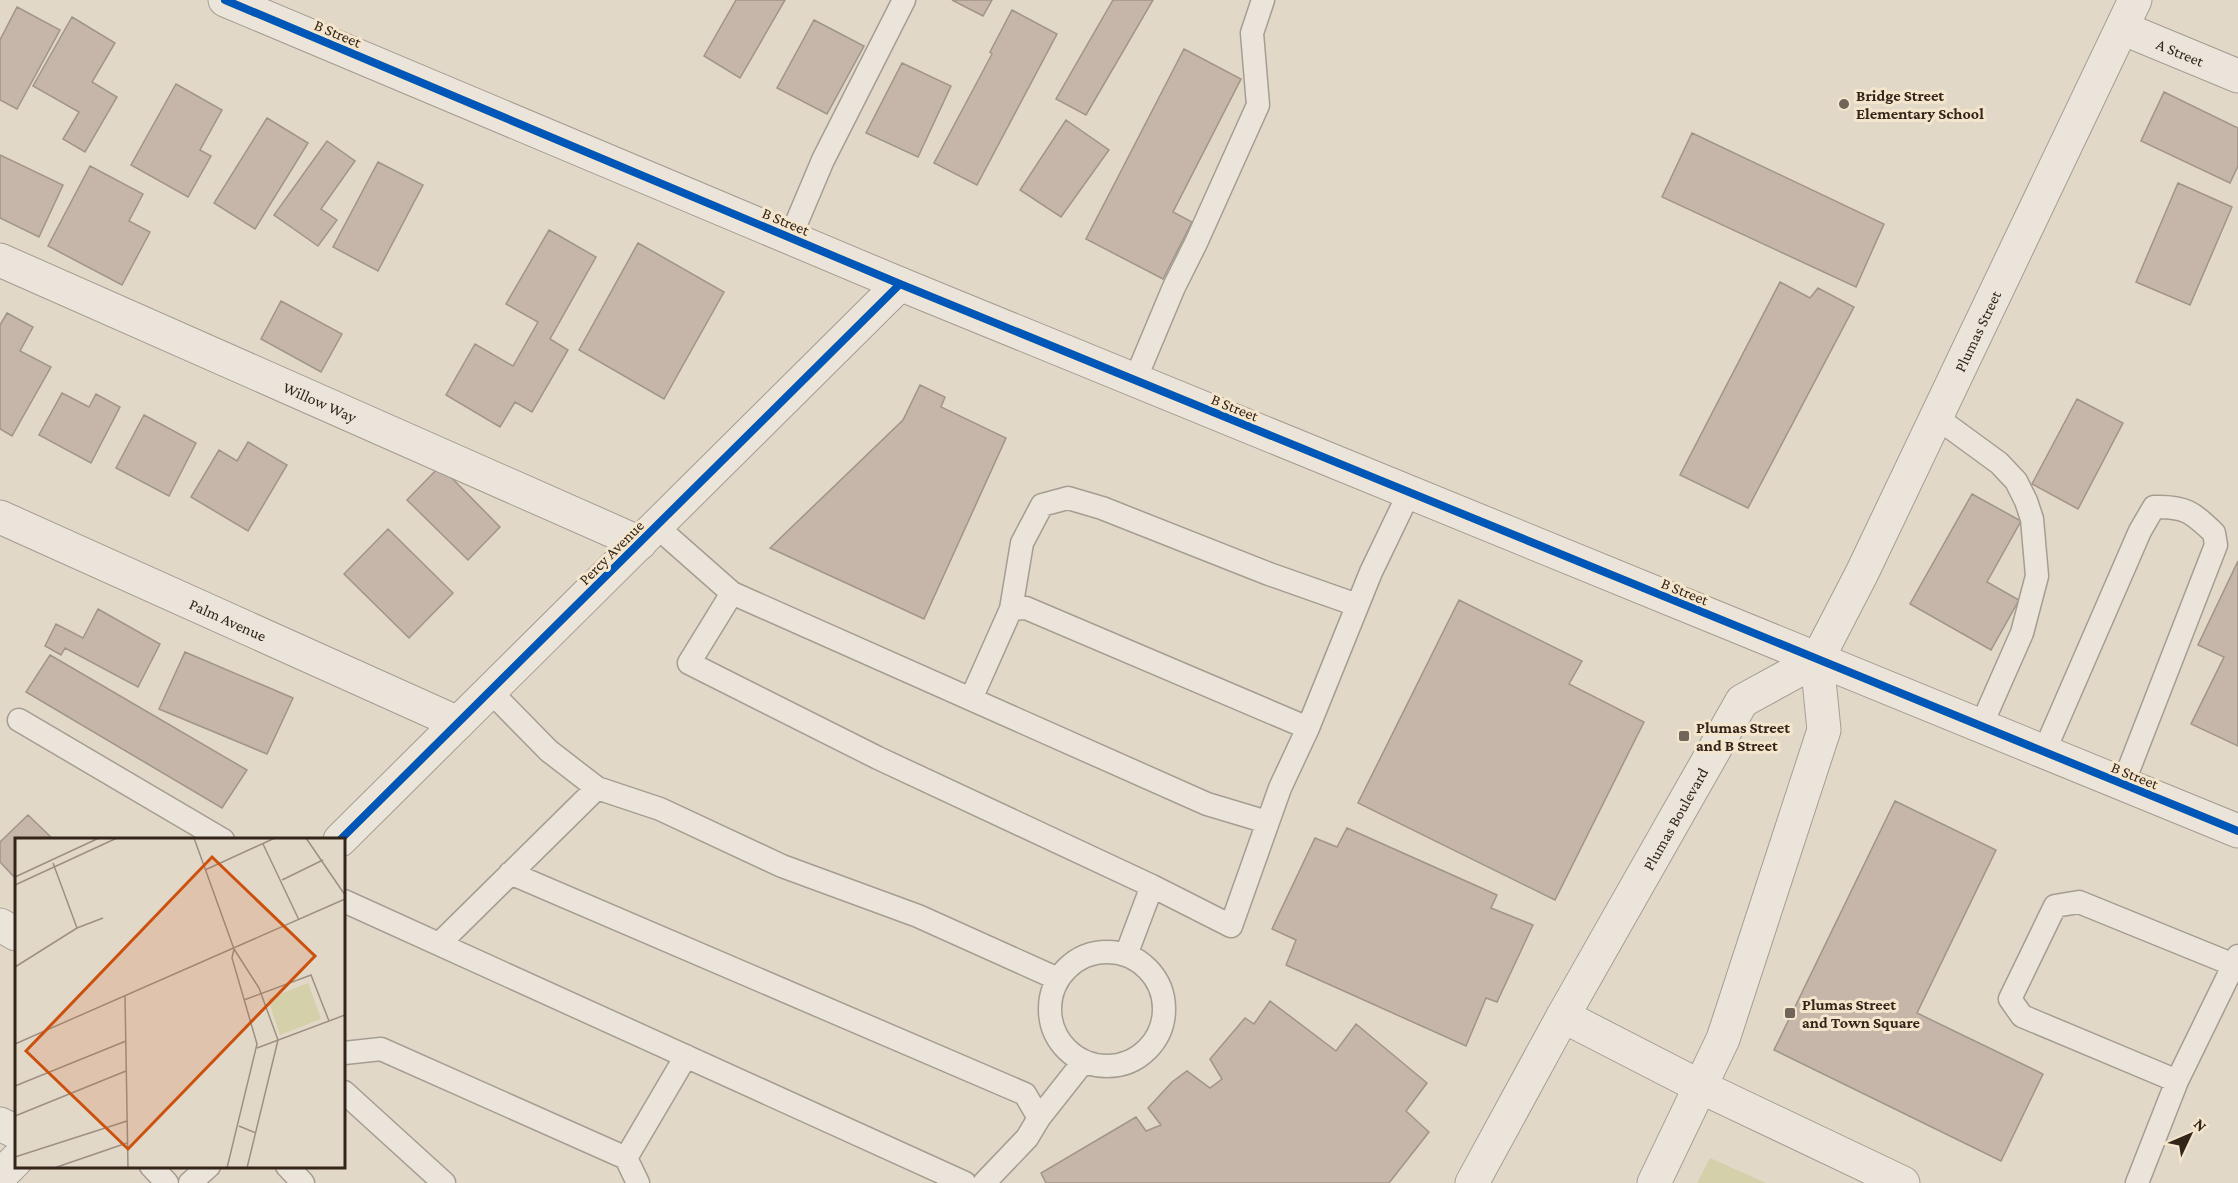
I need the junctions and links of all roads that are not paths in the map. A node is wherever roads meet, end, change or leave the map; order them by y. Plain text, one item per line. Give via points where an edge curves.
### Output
1 (225, 0) edge
2 (904, 0) edge
3 (1263, 0) edge
4 (2128, 14) edge
5 (2238, 76) edge
6 (790, 238) junction
7 (0, 260) edge
8 (900, 284) junction
9 (1135, 380) junction
10 (1936, 417) junction
11 (1409, 493) junction
12 (0, 517) edge
13 (648, 535) junction
14 (732, 593) junction
15 (1358, 605) junction
16 (1011, 609) junction
17 (1817, 660) junction
18 (490, 691) junction
19 (971, 699) junction
20 (19, 720) dead end
21 (458, 723) junction
22 (1981, 726) junction
23 (1308, 728) junction
24 (2044, 753) junction
25 (2123, 784) junction
26 (597, 788) junction
27 (1267, 822) junction
28 (2238, 831) edge
29 (219, 838) edge
30 (342, 838) edge
31 (510, 873) junction
32 (1152, 886) junction
33 (345, 901) edge
34 (0, 925) edge
35 (15, 933) edge
36 (439, 944) junction
37 (1126, 955) junction
38 (2236, 961) edge
39 (1058, 980) junction
40 (1563, 1016) junction
41 (345, 1053) edge
42 (686, 1056) junction
43 (1084, 1062) junction
44 (2177, 1082) junction
45 (1701, 1087) junction
46 (345, 1093) edge
47 (1039, 1118) junction
48 (0, 1124) edge
49 (15, 1132) edge
50 (626, 1158) junction
51 (15, 1161) edge
52 (152, 1168) edge
53 (208, 1168) edge
54 (288, 1168) edge
55 (0, 1176) edge
56 (167, 1183) edge
57 (190, 1183) edge
58 (303, 1183) edge
59 (444, 1183) edge
60 (638, 1183) edge
61 (965, 1183) edge
62 (984, 1183) edge
63 (1472, 1183) edge
64 (1654, 1183) edge
65 (1903, 1183) edge
66 (2137, 1183) edge

1 - 6 street, B Street
2 - 6 lane via 823,160
3 - 9 lane via 1252,33 1258,105
4 - 5 street, A Street
4 - 10 street, Plumas Street
6 - 8 street, B Street
7 - 13 street, Willow Way
8 - 9 street, B Street
8 - 13 street, Percy Avenue
9 - 11 street, B Street
10 - 17 street, Plumas Street
10 - 22 lane via 2016,481 2032,519 2037,576 2022,633
11 - 15 lane
11 - 17 street, B Street
12 - 21 street, Palm Avenue
13 - 14 lane
13 - 18 street, Percy Avenue
14 - 19 lane
14 - 32 lane via 689,663 878,758
15 - 16 lane via 1068,498 1042,505 1022,543
15 - 23 lane
16 - 19 lane
16 - 23 lane via 1026,608
17 - 22 street, B Street
17 - 40 street, Plumas Boulevard via 1742,701
17 - 45 street via 1824,730 1724,1039
18 - 21 street, Percy Avenue
18 - 26 lane via 549,751
19 - 27 lane via 1207,804
20 - 29 lane
21 - 30 street, Percy Avenue
22 - 24 street, B Street
23 - 27 lane
24 - 25 street, B Street
24 - 25 lane via 2140,531 2154,507 2173,506 2195,515 2214,533 2216,545
25 - 28 street, B Street
26 - 31 lane
26 - 39 lane via 660,809 782,866 918,916
27 - 32 lane via 1230,926
31 - 36 lane
31 - 47 lane via 1025,1094
32 - 37 lane
33 - 36 lane
34 - 35 street
36 - 42 lane
37 - 39 lane via 1088,955 1070,964
37 - 43 lane via 1155,977 1164,1012 1160,1030 1151,1046 1137,1058 1102,1066
38 - 44 lane
38 - 44 lane via 2079,902 2055,906 2038,940 2010,999 2022,1016
39 - 43 lane via 1051,998 1050,1018 1056,1036
40 - 45 street
40 - 63 street, Plumas Boulevard
41 - 50 lane via 381,1049
42 - 50 lane
42 - 61 lane
43 - 47 lane
44 - 66 lane
45 - 64 street
45 - 65 street
46 - 59 lane
47 - 62 lane via 1027,1138
48 - 49 street
50 - 60 lane
51 - 55 street
52 - 56 lane
53 - 57 lane
54 - 58 lane

